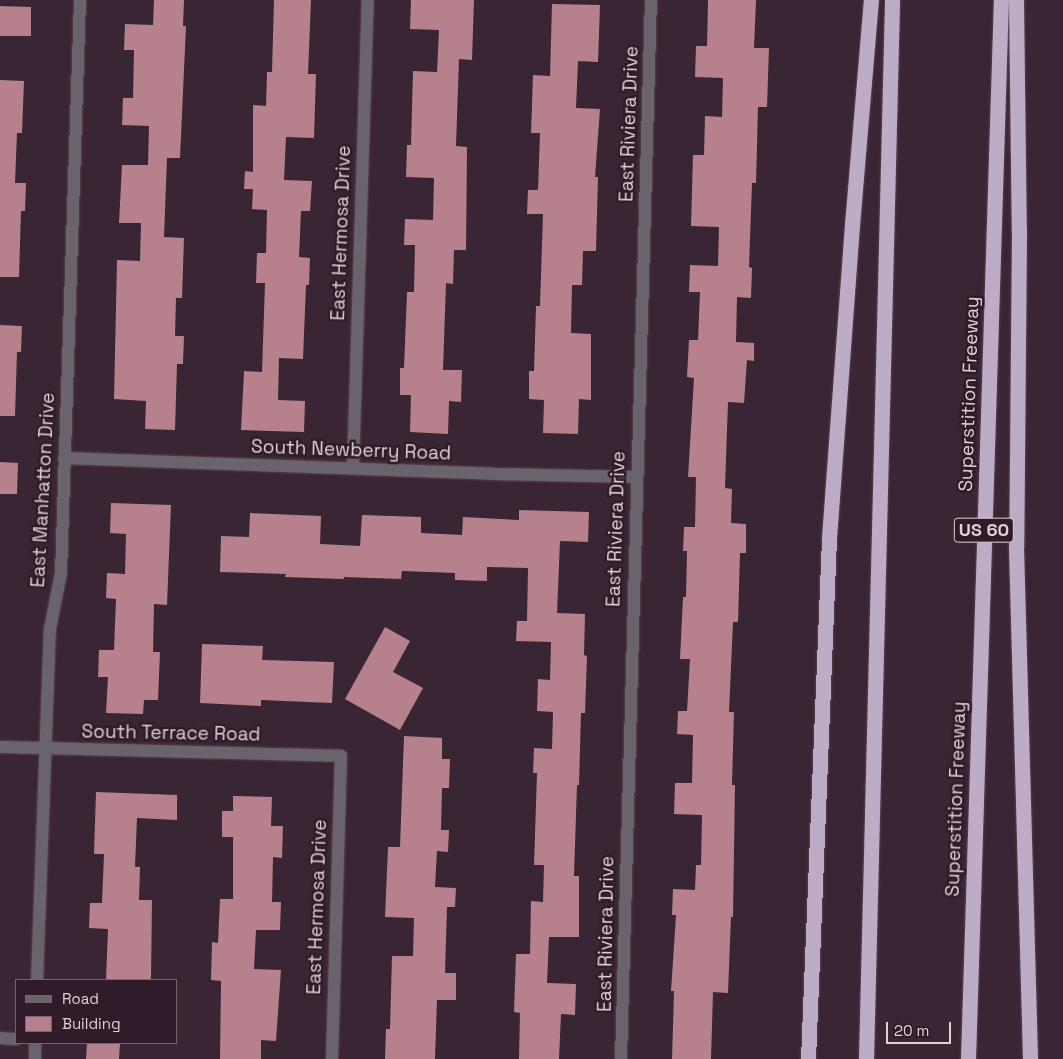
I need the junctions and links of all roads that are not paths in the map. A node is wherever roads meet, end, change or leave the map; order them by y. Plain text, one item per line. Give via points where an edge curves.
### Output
1 (80, 0) edge
2 (368, 0) edge
3 (652, 0) edge
4 (871, 0) edge
5 (892, 0) edge
6 (1001, 0) edge
7 (1016, 0) edge
8 (64, 458) junction
9 (353, 468) junction
10 (636, 477) junction
11 (0, 747) edge
12 (45, 749) junction
13 (341, 756) joint
14 (37, 979) edge
15 (0, 1038) edge
16 (15, 1039) edge
17 (35, 1044) edge
18 (35, 1059) edge
19 (332, 1059) edge
20 (621, 1059) edge
21 (808, 1059) edge
22 (866, 1059) edge
23 (968, 1059) edge
24 (1030, 1059) edge

1 - 8 street, East Manhatton Drive
2 - 9 street, East Hermosa Drive
3 - 10 street, East Riviera Drive
4 - 21 highway via 829,538
5 - 22 highway
6 - 23 highway, Superstition Freeway / US 60
7 - 24 highway via 1019,231 1016,546
8 - 9 street, South Newberry Road
8 - 12 street, East Manhatton Drive via 61,573 50,629
9 - 10 street, South Newberry Road
10 - 20 street, East Riviera Drive
11 - 12 street, South Terrace Road
12 - 13 street, South Terrace Road
12 - 14 street, East Manhatton Drive
13 - 19 street, East Hermosa Drive
15 - 16 street
17 - 18 street

